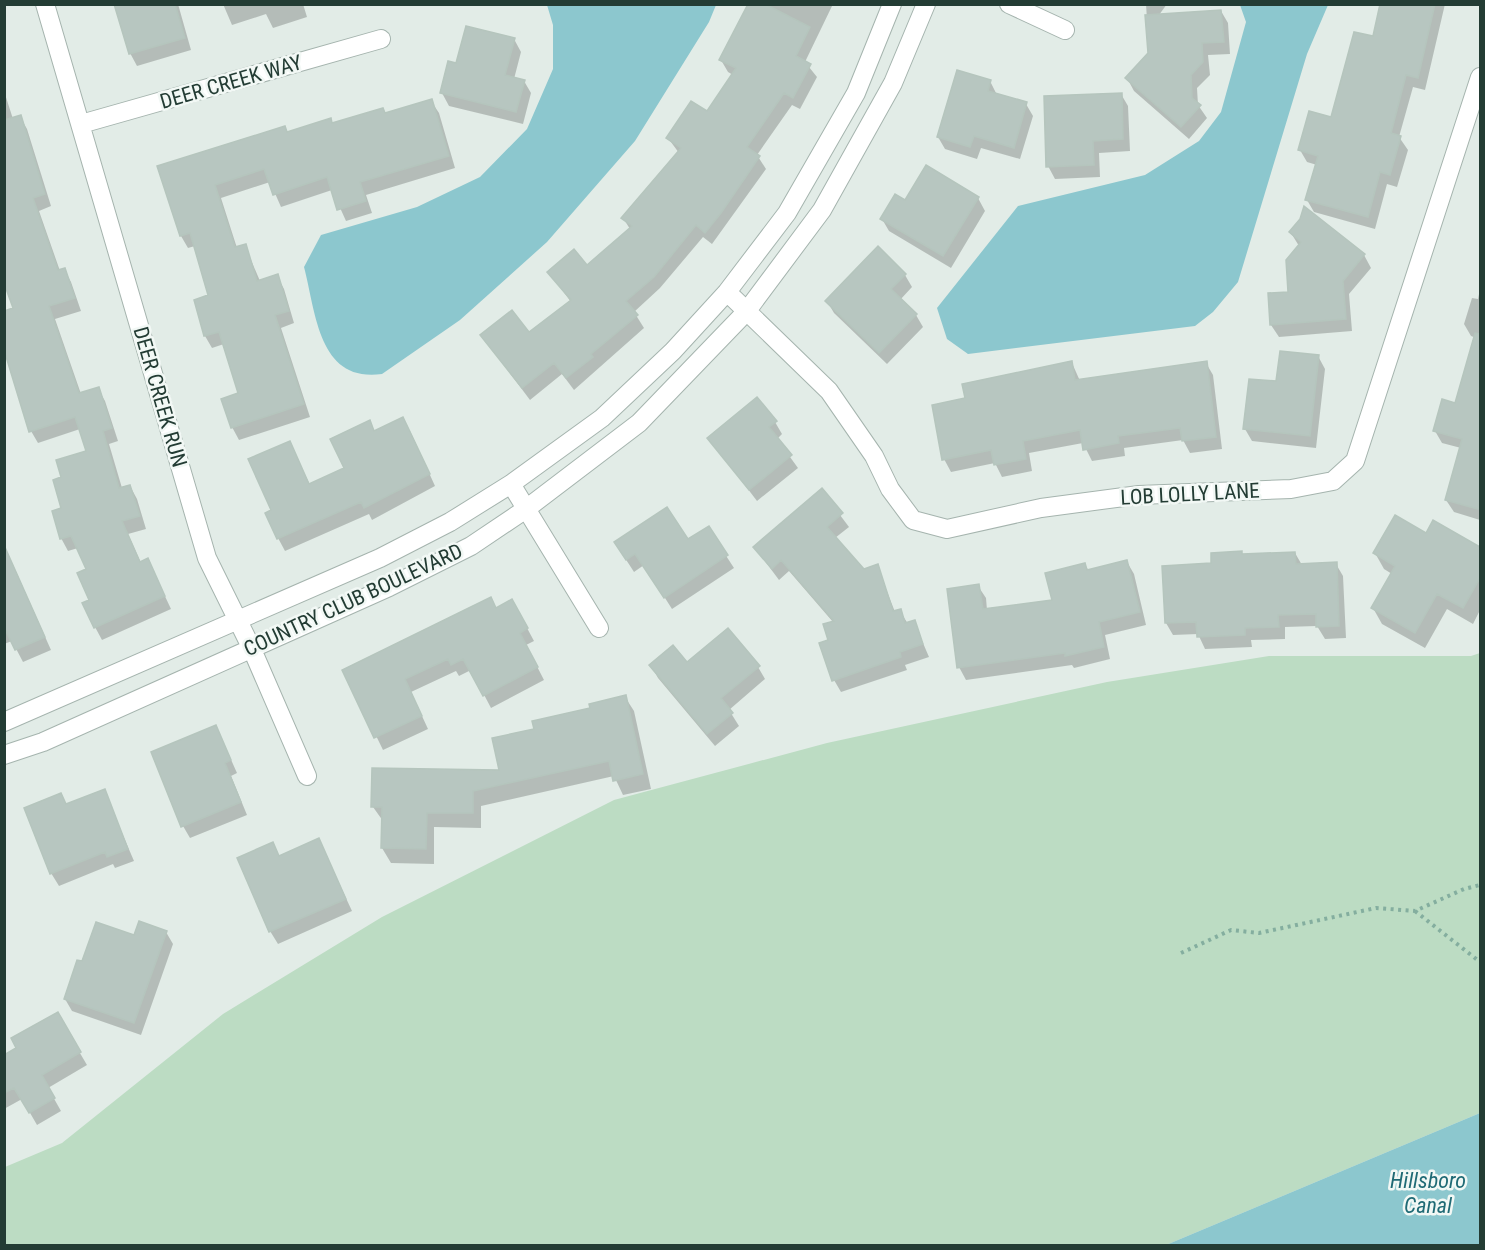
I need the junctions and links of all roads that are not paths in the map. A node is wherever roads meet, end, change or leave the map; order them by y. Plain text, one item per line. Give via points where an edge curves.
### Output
1 (45, 4) edge
2 (892, 4) edge
3 (926, 4) edge
4 (1009, 4) edge
5 (1065, 30) dead end
6 (381, 39) dead end
7 (1480, 77) edge
8 (81, 124) junction
9 (727, 292) junction
10 (746, 312) junction
11 (511, 484) junction
12 (525, 510) junction
13 (238, 621) junction
14 (599, 628) dead end
15 (251, 647) junction
16 (4, 722) edge
17 (4, 755) edge
18 (308, 776) dead end

1 - 8 street, DEER CREEK RUN
2 - 9 street, COUNTRY CLUB BOULEVARD via 856,93 787,213
3 - 10 street, COUNTRY CLUB BOULEVARD via 869,131 822,210
4 - 5 street
6 - 8 street, DEER CREEK WAY
7 - 10 street, LOB LOLLY LANE via 1355,461 1334,482 1291,489 1139,495 1041,508 947,529 913,520 829,391
8 - 13 street, DEER CREEK RUN via 207,558
9 - 10 street, LOB LOLLY LANE
9 - 11 street, COUNTRY CLUB BOULEVARD via 673,351 602,418
10 - 12 street, COUNTRY CLUB BOULEVARD via 639,423
11 - 12 street
11 - 13 street, COUNTRY CLUB BOULEVARD via 450,522 380,558
12 - 14 street
12 - 15 street, COUNTRY CLUB BOULEVARD via 450,557
13 - 15 street, DEER CREEK RUN
13 - 16 street, COUNTRY CLUB BOULEVARD
15 - 17 street, COUNTRY CLUB BOULEVARD via 43,742
15 - 18 street, DEER CREEK RUN

